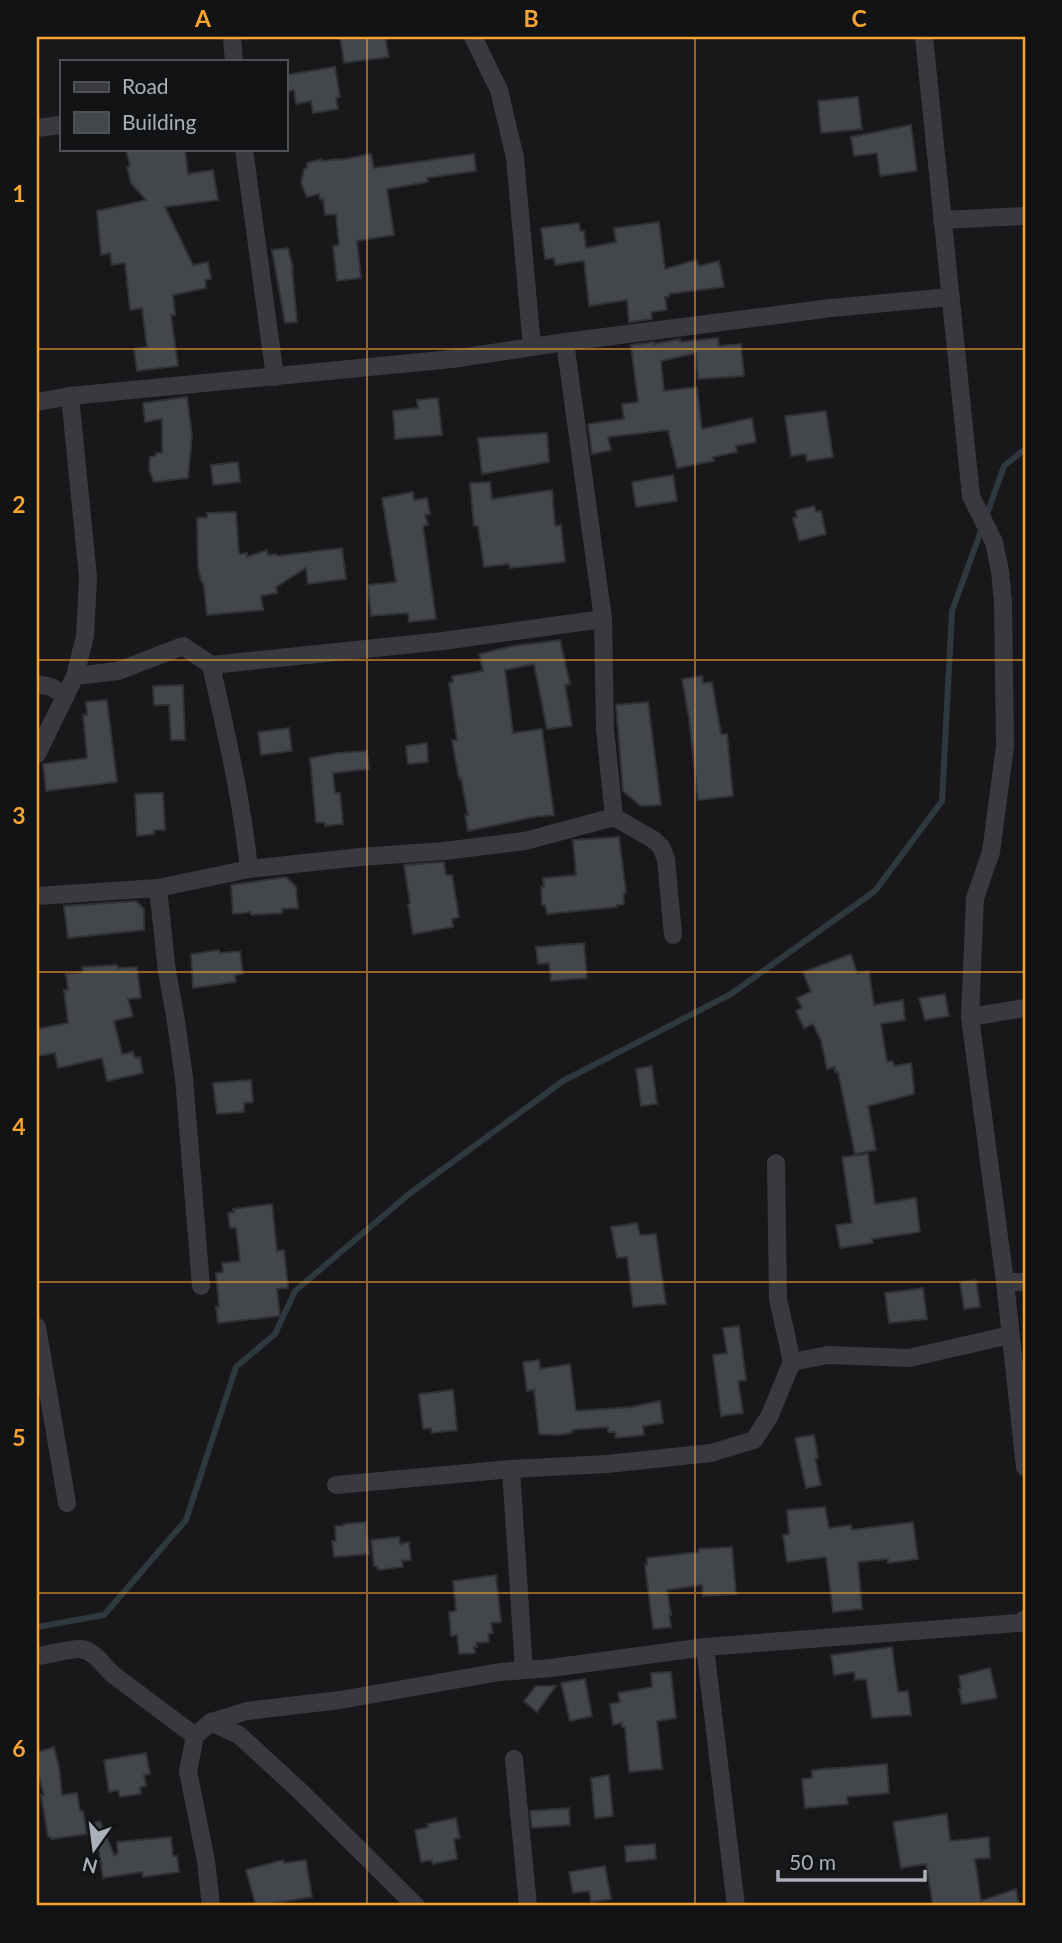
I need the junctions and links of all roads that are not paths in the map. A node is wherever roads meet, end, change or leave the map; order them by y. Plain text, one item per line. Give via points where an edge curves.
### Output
1 (232, 37) edge
2 (473, 37) edge
3 (924, 37) edge
4 (234, 60) edge
5 (60, 125) edge
6 (37, 128) edge
7 (244, 150) edge
8 (1025, 216) edge
9 (942, 220) junction
10 (950, 297) junction
11 (565, 342) junction
12 (532, 347) junction
13 (275, 377) junction
14 (70, 396) junction
15 (37, 402) edge
16 (604, 619) junction
17 (211, 665) junction
18 (75, 676) junction
19 (37, 684) edge
20 (66, 696) junction
21 (37, 754) edge
22 (614, 817) junction
23 (248, 869) junction
24 (159, 888) junction
25 (37, 896) edge
26 (673, 935) dead end
27 (1025, 1009) edge
28 (970, 1017) junction
29 (776, 1163) dead end
30 (1005, 1282) junction
31 (1025, 1282) edge
32 (201, 1286) dead end
33 (37, 1327) edge
34 (1010, 1335) junction
35 (792, 1362) junction
36 (1025, 1467) edge
37 (511, 1469) junction
38 (336, 1485) dead end
39 (66, 1503) dead end
40 (1025, 1619) edge
41 (705, 1647) junction
42 (37, 1656) edge
43 (523, 1670) junction
44 (211, 1722) junction
45 (195, 1736) junction
46 (514, 1759) dead end
47 (211, 1906) edge
48 (416, 1906) edge
49 (527, 1906) edge
50 (736, 1906) edge

1 - 4 street
2 - 12 street via 499,90 515,158
3 - 9 street
5 - 6 street
7 - 13 street
8 - 9 street
9 - 10 street
10 - 11 street
10 - 28 street via 971,496 994,542 1003,603 1005,746 991,852 975,898
11 - 12 street
11 - 16 street
12 - 13 street
13 - 14 street
14 - 15 street
14 - 18 street via 88,577 85,636
16 - 17 street
16 - 22 street via 605,729
17 - 18 street via 183,646 118,671
17 - 23 street via 238,789
18 - 20 street
19 - 20 street
20 - 21 street
22 - 23 street via 525,841
22 - 26 street via 662,847
23 - 24 street
24 - 25 street
24 - 32 street via 184,1077
27 - 28 street
28 - 30 street
29 - 35 street via 778,1299
30 - 31 street
30 - 34 street
33 - 39 street
34 - 35 street via 909,1358 828,1355
34 - 36 street
35 - 37 street via 769,1418 754,1440 711,1453
37 - 38 street
37 - 43 street
40 - 41 street
41 - 43 street
41 - 50 street
42 - 45 street via 81,1649 94,1655 112,1674
43 - 44 street via 247,1711
44 - 45 street
44 - 48 street via 239,1735
45 - 47 street via 188,1771
46 - 49 street

